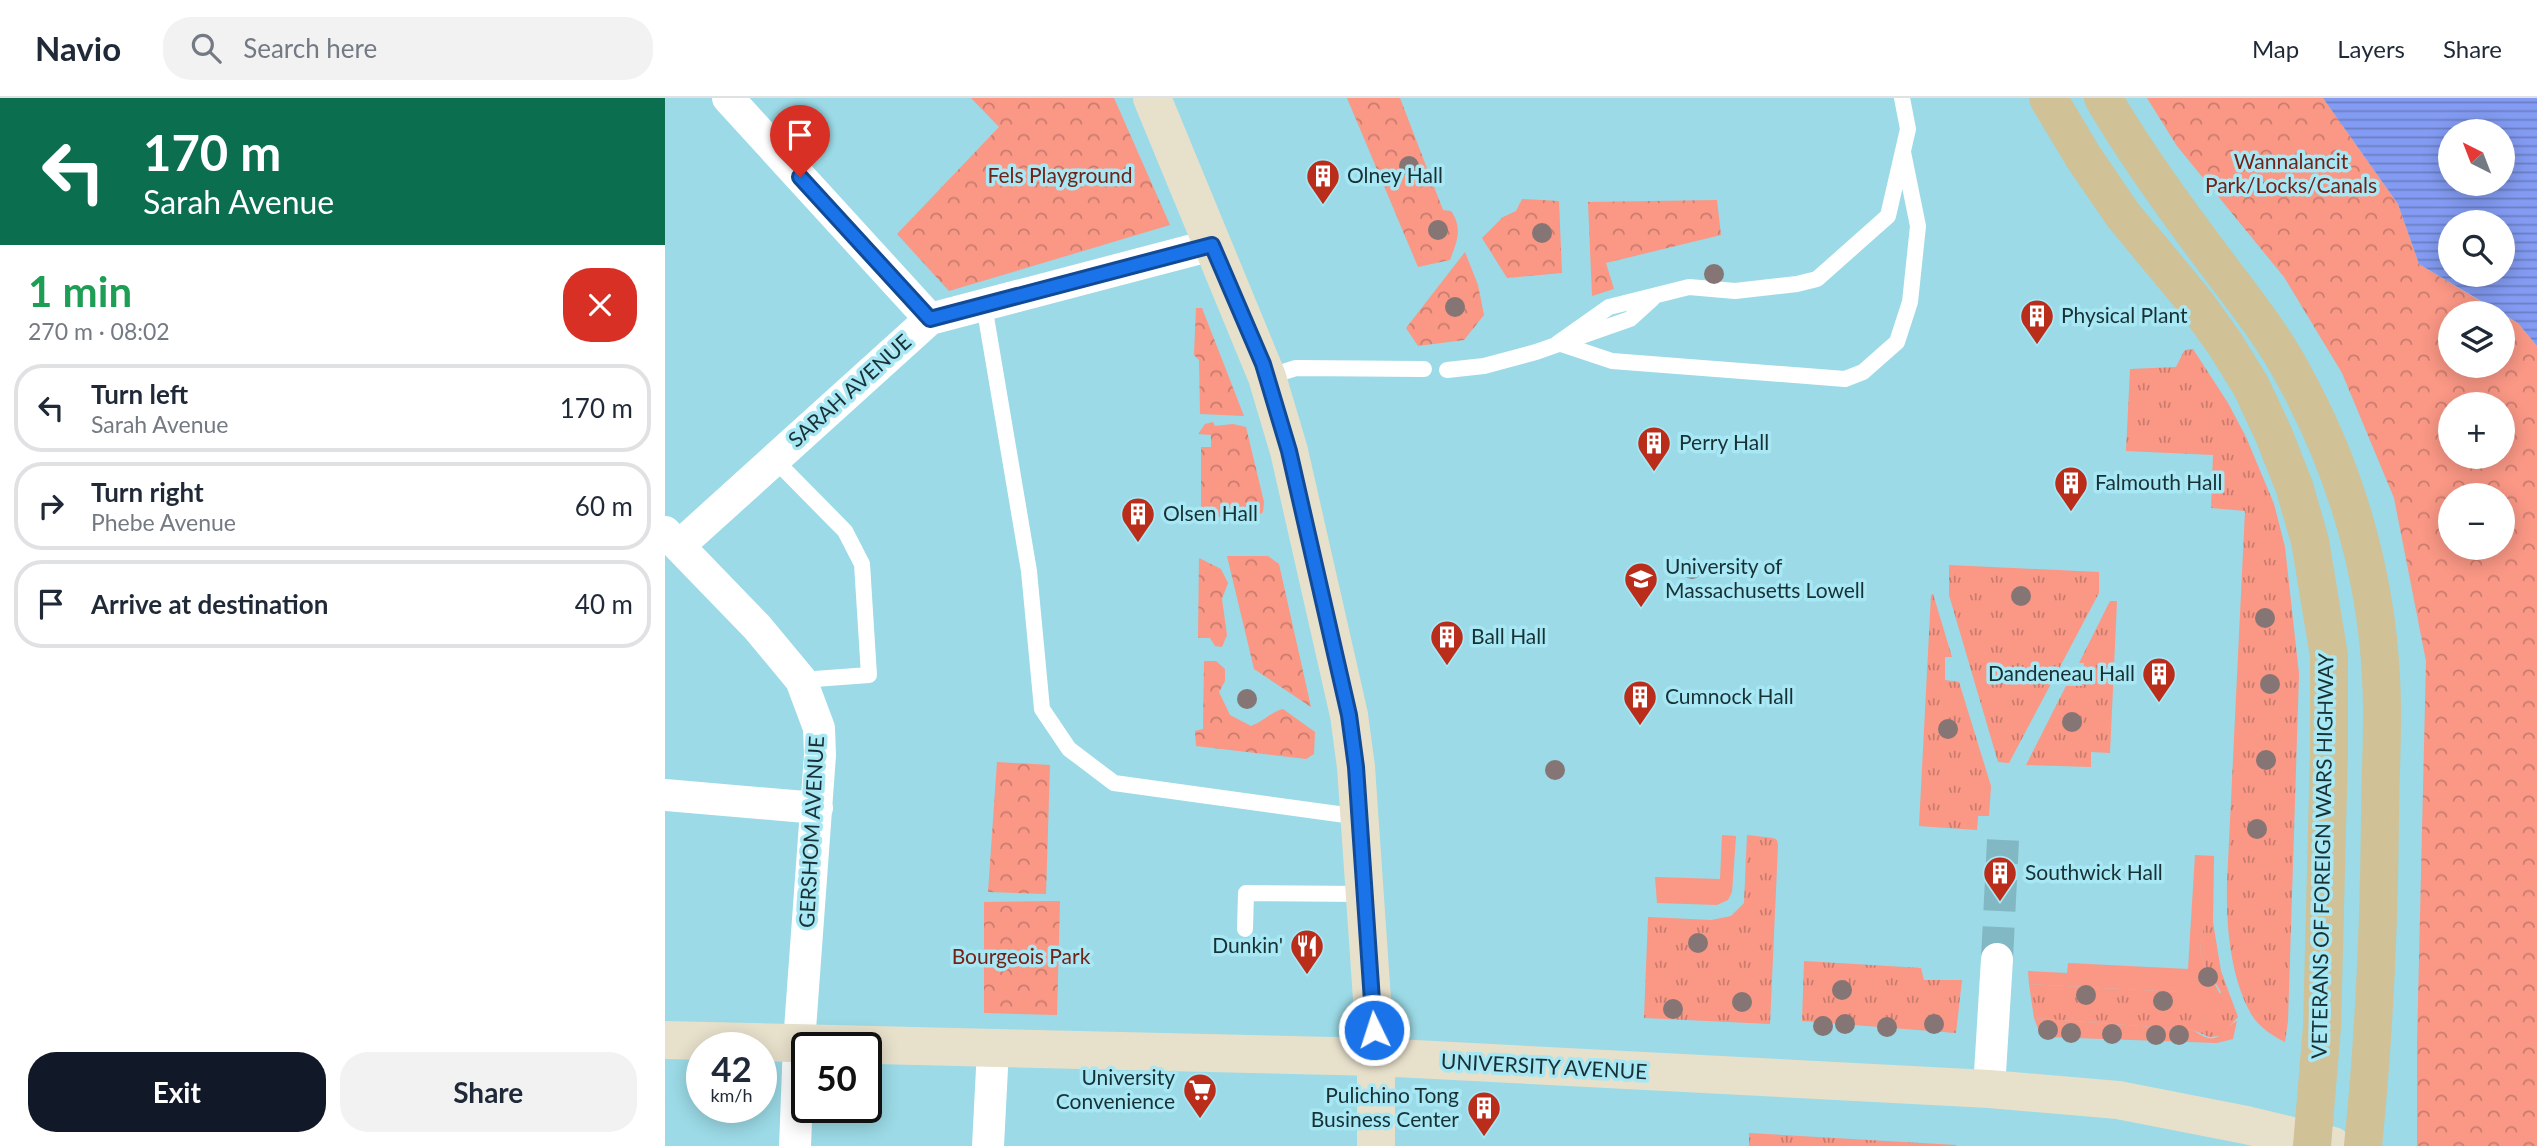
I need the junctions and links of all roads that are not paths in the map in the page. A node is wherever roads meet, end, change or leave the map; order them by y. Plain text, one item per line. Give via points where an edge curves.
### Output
1 (728, 98) edge
2 (1152, 98) edge
3 (1902, 98) edge
4 (2048, 98) edge
5 (2103, 98) edge
6 (1903, 152) junction
7 (1212, 245) junction
8 (984, 305) junction
9 (930, 319) junction
10 (1558, 343) junction
11 (1425, 369) dead end
12 (1447, 370) dead end
13 (1267, 377) junction
14 (774, 459) junction
15 (672, 539) edge
16 (801, 680) junction
17 (665, 795) edge
18 (817, 808) junction
19 (1360, 817) junction
20 (1365, 894) junction
21 (1245, 929) dead end
22 (1997, 959) tunnel mouth
23 (800, 1032) edge
24 (665, 1040) edge
25 (791, 1043) edge
26 (882, 1046) edge
27 (993, 1049) junction
28 (1375, 1057) junction
29 (1990, 1089) junction
30 (796, 1123) edge
31 (2319, 1144) edge
32 (795, 1146) edge
33 (988, 1146) edge
34 (1375, 1146) edge
35 (2363, 1146) edge

1 - 9 street
2 - 7 main road
3 - 6 lane via 1908,128
4 - 31 main road, VETERANS OF FOREIGN WARS HIGHWAY via 2123,215 2196,302 2251,386 2290,475 2310,541 2329,656
5 - 35 main road via 2142,161 2292,370 2329,447 2360,539 2376,622 2382,733 2370,1077
6 - 10 lane via 1888,216 1817,279 1735,291 1689,287 1654,298 1630,319
6 - 10 lane via 1918,226 1910,302 1897,342 1863,372 1845,379 1612,361
7 - 8 street, SARAH AVENUE
7 - 13 main road
8 - 9 street, SARAH AVENUE
8 - 19 lane via 1029,571 1042,709 1069,749 1114,783
9 - 14 street, SARAH AVENUE
10 - 12 lane via 1484,366
11 - 13 lane via 1296,368
13 - 19 main road via 1289,451 1349,715
14 - 15 street, SARAH AVENUE
14 - 16 lane via 845,531 862,564 869,675
15 - 16 street, GERSHOM AVENUE
16 - 18 street, GERSHOM AVENUE via 819,728
17 - 18 street
18 - 23 street, GERSHOM AVENUE
19 - 20 main road
20 - 21 lane via 1246,893
20 - 28 main road
22 - 29 street
24 - 25 main road, UNIVERSITY AVENUE
26 - 27 main road, UNIVERSITY AVENUE
27 - 28 main road, UNIVERSITY AVENUE
27 - 33 street
28 - 29 main road, UNIVERSITY AVENUE
28 - 34 main road
29 - 31 main road, UNIVERSITY AVENUE via 2118,1100
30 - 32 street, GERSHOM AVENUE

